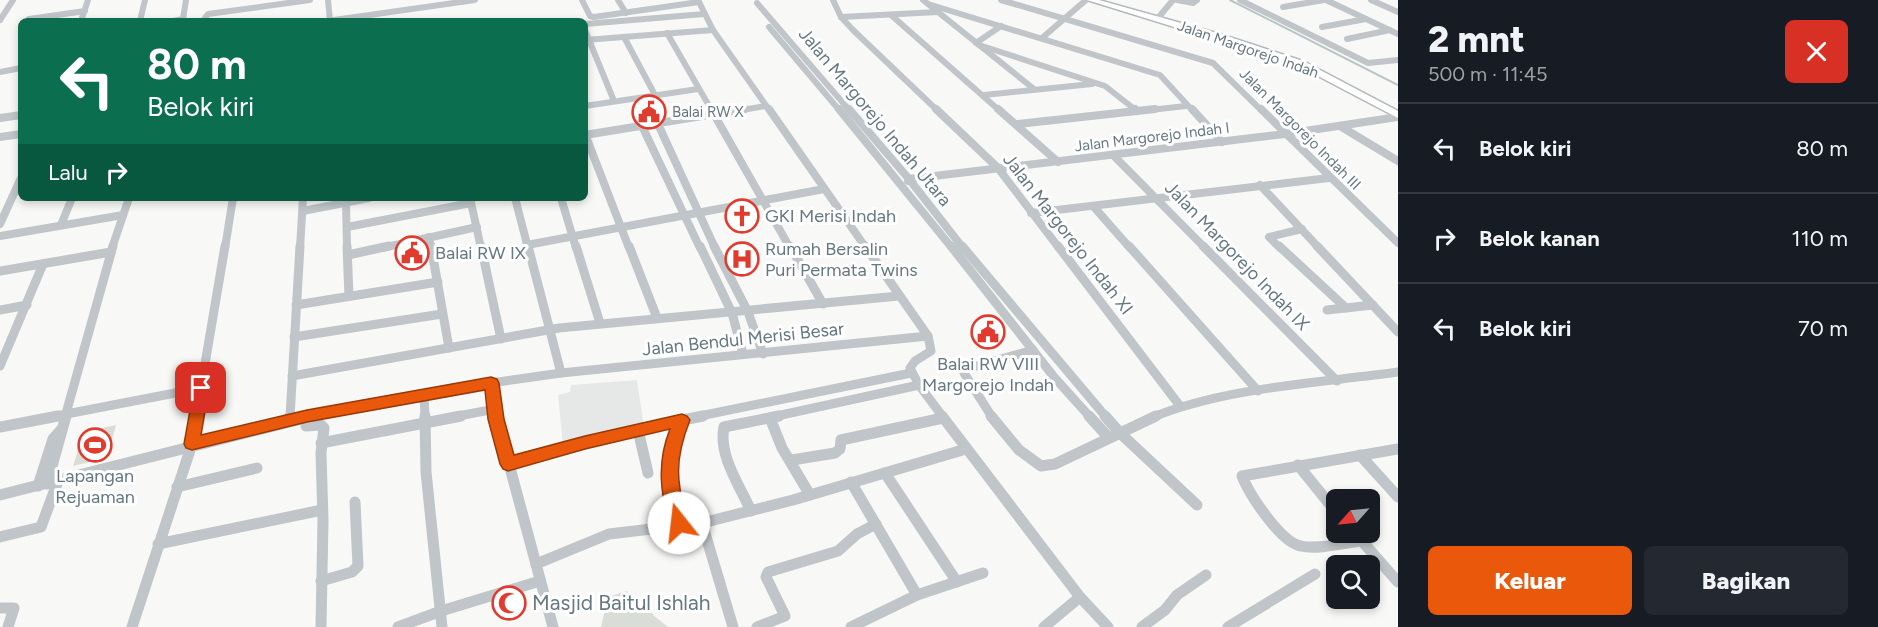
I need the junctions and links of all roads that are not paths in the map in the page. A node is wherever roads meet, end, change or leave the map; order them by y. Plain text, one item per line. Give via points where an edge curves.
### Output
1 (11, 0) edge
2 (88, 0) edge
3 (145, 0) edge
4 (186, 0) edge
5 (310, 0) edge
6 (328, 0) edge
7 (475, 0) edge
8 (582, 0) edge
9 (618, 0) edge
10 (833, 0) edge
11 (1001, 0) edge
12 (1086, 0) edge
13 (1091, 0) edge
14 (1175, 0) edge
15 (1197, 0) edge
16 (1240, 0) edge
17 (1325, 0) edge
18 (1372, 0) edge
19 (2, 1) edge
20 (465, 1) edge
21 (699, 1) edge
22 (648, 2) dead end
23 (682, 2) edge
24 (926, 2) edge
25 (267, 3) edge
26 (757, 3) edge
27 (1398, 5) edge
28 (1283, 7) dead end
29 (654, 9) junction
30 (85, 11) junction
31 (938, 12) junction
32 (1398, 12) edge
33 (626, 13) junction
34 (704, 14) junction
35 (891, 15) junction
36 (841, 17) junction
37 (37, 18) edge
38 (82, 18) edge
39 (141, 18) edge
40 (183, 18) edge
41 (206, 18) edge
42 (329, 18) edge
43 (349, 18) edge
44 (1063, 18) junction
45 (1158, 18) junction
46 (1366, 19) junction
47 (0, 20) edge
48 (588, 24) edge
49 (1001, 26) junction
50 (1322, 27) dead end
51 (713, 30) junction
52 (1390, 30) junction
53 (667, 33) junction
54 (1398, 34) edge
55 (624, 37) junction
56 (1042, 38) junction
57 (1347, 39) dead end
58 (588, 40) edge
59 (588, 44) edge
60 (977, 44) junction
61 (1398, 60) edge
62 (18, 69) edge
63 (1, 73) edge
64 (1098, 83) junction
65 (698, 89) junction
66 (1034, 89) junction
67 (655, 95) junction
68 (984, 95) junction
69 (615, 101) junction
70 (588, 106) edge
71 (766, 106) junction
72 (1186, 106) junction
73 (1137, 111) junction
74 (18, 115) edge
75 (713, 115) junction
76 (1398, 116) edge
77 (0, 118) edge
78 (658, 124) junction
79 (1018, 124) junction
80 (642, 126) junction
81 (1340, 126) junction
82 (18, 134) edge
83 (1285, 134) junction
84 (588, 135) edge
85 (0, 137) edge
86 (1222, 142) junction
87 (588, 143) edge
88 (1113, 155) junction
89 (1398, 161) edge
90 (1058, 162) junction
91 (998, 168) junction
92 (1329, 178) junction
93 (909, 179) junction
94 (899, 180) junction
95 (18, 185) edge
96 (1260, 185) junction
97 (824, 189) junction
98 (764, 199) junction
99 (1158, 199) junction
100 (71, 201) edge
101 (128, 201) edge
102 (232, 201) edge
103 (303, 201) edge
104 (355, 201) edge
105 (465, 201) edge
106 (470, 201) edge
107 (516, 201) edge
108 (562, 201) edge
109 (346, 203) junction
110 (1094, 207) junction
111 (303, 210) junction
112 (697, 212) junction
113 (1031, 213) junction
114 (123, 215) junction
115 (684, 215) junction
116 (0, 224) edge
117 (61, 225) junction
118 (347, 227) junction
119 (477, 227) junction
120 (621, 227) junction
121 (1302, 229) junction
122 (0, 236) edge
123 (574, 236) junction
124 (429, 237) junction
125 (1398, 243) edge
126 (527, 245) junction
127 (111, 252) junction
128 (348, 255) junction
129 (44, 264) junction
130 (0, 271) edge
131 (438, 282) junction
132 (349, 296) junction
133 (899, 296) junction
134 (823, 304) junction
135 (27, 305) junction
136 (296, 305) junction
137 (1373, 305) junction
138 (1346, 308) junction
139 (0, 310) edge
140 (1327, 310) dead end
141 (748, 312) junction
142 (732, 313) junction
143 (442, 314) junction
144 (657, 318) junction
145 (600, 323) junction
146 (554, 329) junction
147 (1398, 332) edge
148 (1036, 335) junction
149 (928, 336) junction
150 (294, 337) junction
151 (1024, 338) junction
152 (501, 339) junction
153 (448, 348) junction
154 (1034, 350) junction
155 (743, 354) junction
156 (763, 354) junction
157 (0, 366) edge
158 (910, 371) junction
159 (1398, 372) edge
160 (561, 373) junction
161 (292, 376) junction
162 (1337, 381) junction
163 (491, 383) junction
164 (919, 385) junction
165 (201, 388) junction
166 (1258, 391) junction
167 (424, 395) junction
168 (1180, 406) junction
169 (495, 409) junction
170 (66, 413) junction
171 (307, 416) junction
172 (770, 418) junction
173 (943, 418) junction
174 (290, 420) junction
175 (682, 420) junction
176 (424, 423) junction
177 (0, 427) edge
178 (638, 430) junction
179 (1120, 433) junction
180 (1109, 438) junction
181 (321, 443) junction
182 (192, 444) junction
183 (966, 448) junction
184 (1398, 449) edge
185 (1360, 455) junction
186 (792, 460) junction
187 (508, 464) junction
188 (1298, 465) junction
189 (257, 468) dead end
190 (648, 473) dead end
191 (885, 473) junction
192 (851, 482) junction
193 (48, 484) junction
194 (177, 487) junction
195 (0, 495) edge
196 (810, 495) junction
197 (1398, 497) edge
198 (1326, 500) edge
199 (355, 502) dead end
200 (1197, 505) dead end
201 (322, 510) junction
202 (751, 511) junction
203 (679, 523) dead end
204 (702, 523) junction
205 (876, 524) junction
206 (0, 537) edge
207 (1326, 543) edge
208 (1362, 543) edge
209 (158, 544) junction
210 (536, 564) junction
211 (983, 573) dead end
212 (1315, 574) dead end
213 (1206, 575) dead end
214 (321, 580) junction
215 (540, 580) junction
216 (957, 582) junction
217 (1398, 582) edge
218 (917, 595) junction
219 (1080, 597) junction
220 (0, 608) edge
221 (441, 611) junction
222 (8, 627) edge
223 (132, 627) edge
224 (321, 627) edge
225 (398, 627) edge
226 (442, 627) edge
227 (553, 627) edge
228 (734, 627) edge
229 (757, 627) edge
230 (851, 627) edge
231 (1044, 627) edge
232 (1108, 627) edge
233 (1142, 627) edge
234 (1228, 627) edge

1 - 19 street
1 - 47 street
2 - 30 street
3 - 39 street
4 - 40 street
5 - 25 street
6 - 42 street
7 - 20 street
8 - 33 street via 592,17
9 - 33 street
10 - 36 street, Jalan Margorejo Indah XI
11 - 44 street, Jalan Margorejo Indah III
12 - 44 street
13 - 45 main road, Jalan Margorejo Indah
14 - 15 street
14 - 45 street
16 - 61 street via 1368,63
17 - 28 street
17 - 46 street
18 - 27 street
18 - 32 street
20 - 43 street
21 - 23 street
21 - 34 street
22 - 29 street
23 - 29 street
24 - 31 street
24 - 49 street
25 - 41 street via 220,9
26 - 93 street, Jalan Margorejo Indah Utara
26 - 94 street, Jalan Margorejo Indah Utara
29 - 33 street
30 - 37 street
30 - 38 street
31 - 35 street
31 - 60 street
34 - 48 street
34 - 51 street
35 - 36 street
35 - 68 street
36 - 91 street, Jalan Margorejo Indah XI
44 - 56 street
44 - 83 street, Jalan Margorejo Indah III via 1213,63
45 - 76 main road, Jalan Margorejo Indah via 1310,67
46 - 50 street
46 - 52 street
49 - 56 street
49 - 60 street
51 - 53 street
51 - 71 street
52 - 54 street
52 - 57 street
53 - 55 street
53 - 65 street
55 - 58 street
55 - 67 street
56 - 72 street via 1160,75
59 - 69 street
60 - 64 street
60 - 66 street
62 - 63 street
64 - 66 street
64 - 73 street
65 - 67 street
65 - 75 street
66 - 68 street
67 - 69 street
68 - 79 street
69 - 70 street
71 - 75 street
71 - 97 street
72 - 73 street
72 - 86 street
73 - 79 street
74 - 77 street
75 - 78 street
75 - 98 street
76 - 81 street, Jalan Margorejo Indah I
78 - 80 street
78 - 112 street
79 - 90 street
80 - 84 street
80 - 115 street
81 - 83 street, Jalan Margorejo Indah I
81 - 89 street
82 - 85 street
83 - 86 street, Jalan Margorejo Indah I
83 - 92 street, Jalan Margorejo Indah III
86 - 88 street, Jalan Margorejo Indah I
87 - 120 street
88 - 90 street, Jalan Margorejo Indah I
88 - 99 street, Jalan Margorejo Indah IX
90 - 91 street, Jalan Margorejo Indah I
91 - 93 street, Jalan Margorejo Indah I
91 - 113 street, Jalan Margorejo Indah XI
92 - 96 street
92 - 125 street, Jalan Margorejo Indah III
93 - 94 street, Jalan Margorejo Indah I
93 - 148 street, Jalan Margorejo Indah Utara
94 - 151 street, Jalan Margorejo Indah Utara
95 - 116 street
96 - 99 street
96 - 121 street
97 - 98 street
97 - 133 street
98 - 112 street
98 - 134 street
99 - 110 street
99 - 162 street, Jalan Margorejo Indah IX
100 - 117 street
101 - 114 street
102 - 165 street
103 - 111 street
104 - 109 street
105 - 118 street
106 - 119 street
107 - 126 street
108 - 123 street
109 - 111 street
109 - 118 street
110 - 113 street
110 - 166 street
111 - 136 street
112 - 115 street
112 - 141 street
113 - 168 street, Jalan Margorejo Indah XI
114 - 117 street
114 - 127 street
115 - 120 street
115 - 142 street
117 - 122 street
118 - 128 street
119 - 124 street
119 - 152 street
120 - 123 street
120 - 144 street
121 - 137 street
121 - 138 street via 1269,237
123 - 126 street
123 - 145 street
124 - 128 street
124 - 131 street
126 - 146 street
127 - 129 street
127 - 170 street
128 - 132 street
129 - 130 street
129 - 135 street
131 - 132 street
131 - 143 street
132 - 136 street
133 - 134 street
133 - 149 street
134 - 141 street
135 - 139 street
135 - 157 street
136 - 150 street
137 - 138 street
137 - 147 street
138 - 140 street
141 - 142 street
141 - 156 street
142 - 144 street
142 - 155 street
143 - 150 street
143 - 153 street
144 - 145 street
145 - 146 street
146 - 152 street
146 - 160 street
148 - 151 street
148 - 179 street, Jalan Margorejo Indah Utara
149 - 156 street, Jalan Bendul Merisi Besar
149 - 158 street via 931,351 915,361
150 - 161 street
151 - 154 street, Jalan Margorejo Indah Utara
152 - 153 street
153 - 161 street
154 - 180 street, Jalan Margorejo Indah Utara
154 - 180 street via 964,371 996,422 1029,459 1041,466 1055,464
155 - 156 street, Jalan Bendul Merisi Besar
155 - 160 street, Jalan Bendul Merisi Besar
158 - 164 street
158 - 175 street
159 - 162 street
160 - 163 street, Jalan Bendul Merisi Besar
161 - 174 street
162 - 166 street
163 - 167 street, Jalan Bendul Merisi Besar
163 - 169 street
164 - 172 street
164 - 173 street
165 - 170 street
165 - 182 street
166 - 168 street
167 - 171 street, Jalan Bendul Merisi Besar
167 - 176 street
168 - 179 street
169 - 176 street
169 - 187 street
170 - 177 street
170 - 193 street via 61,430 53,439
171 - 174 street, Jalan Bendul Merisi Besar
171 - 181 street via 306,426 323,427
172 - 186 street via 780,445
172 - 202 street via 726,426 722,433 731,470
173 - 183 street
173 - 186 street via 841,440 835,453
174 - 182 street, Jalan Bendul Merisi Besar
175 - 178 street
175 - 203 street via 673,441 669,477
176 - 181 street
176 - 221 street
178 - 187 street
178 - 190 street
179 - 180 street
179 - 200 street, Jalan Margorejo Indah Utara
181 - 201 street
182 - 193 street, Jalan Bendul Merisi Besar
182 - 194 street
183 - 191 street
183 - 219 street
184 - 185 street
185 - 188 street
185 - 197 street
186 - 196 street
187 - 210 street
188 - 198 street
188 - 207 street via 1242,477 1294,544 1302,547
189 - 194 street
191 - 192 street
191 - 216 street
192 - 196 street
192 - 205 street
193 - 195 street, Jalan Bendul Merisi Besar
193 - 206 street via 44,524
194 - 209 street
196 - 202 street
199 - 214 street via 358,566 352,572
201 - 209 street
201 - 214 street
202 - 204 street
204 - 210 street via 617,532
204 - 228 street
205 - 218 street
205 - 229 street via 837,551 768,572 766,577 785,616
208 - 217 street
209 - 223 street
210 - 215 street
211 - 216 street
212 - 234 street
213 - 233 street
214 - 224 street
215 - 221 street
215 - 227 street
216 - 218 street
218 - 230 street
219 - 231 street
219 - 232 street
220 - 222 street via 14,608
221 - 225 street
221 - 226 street

